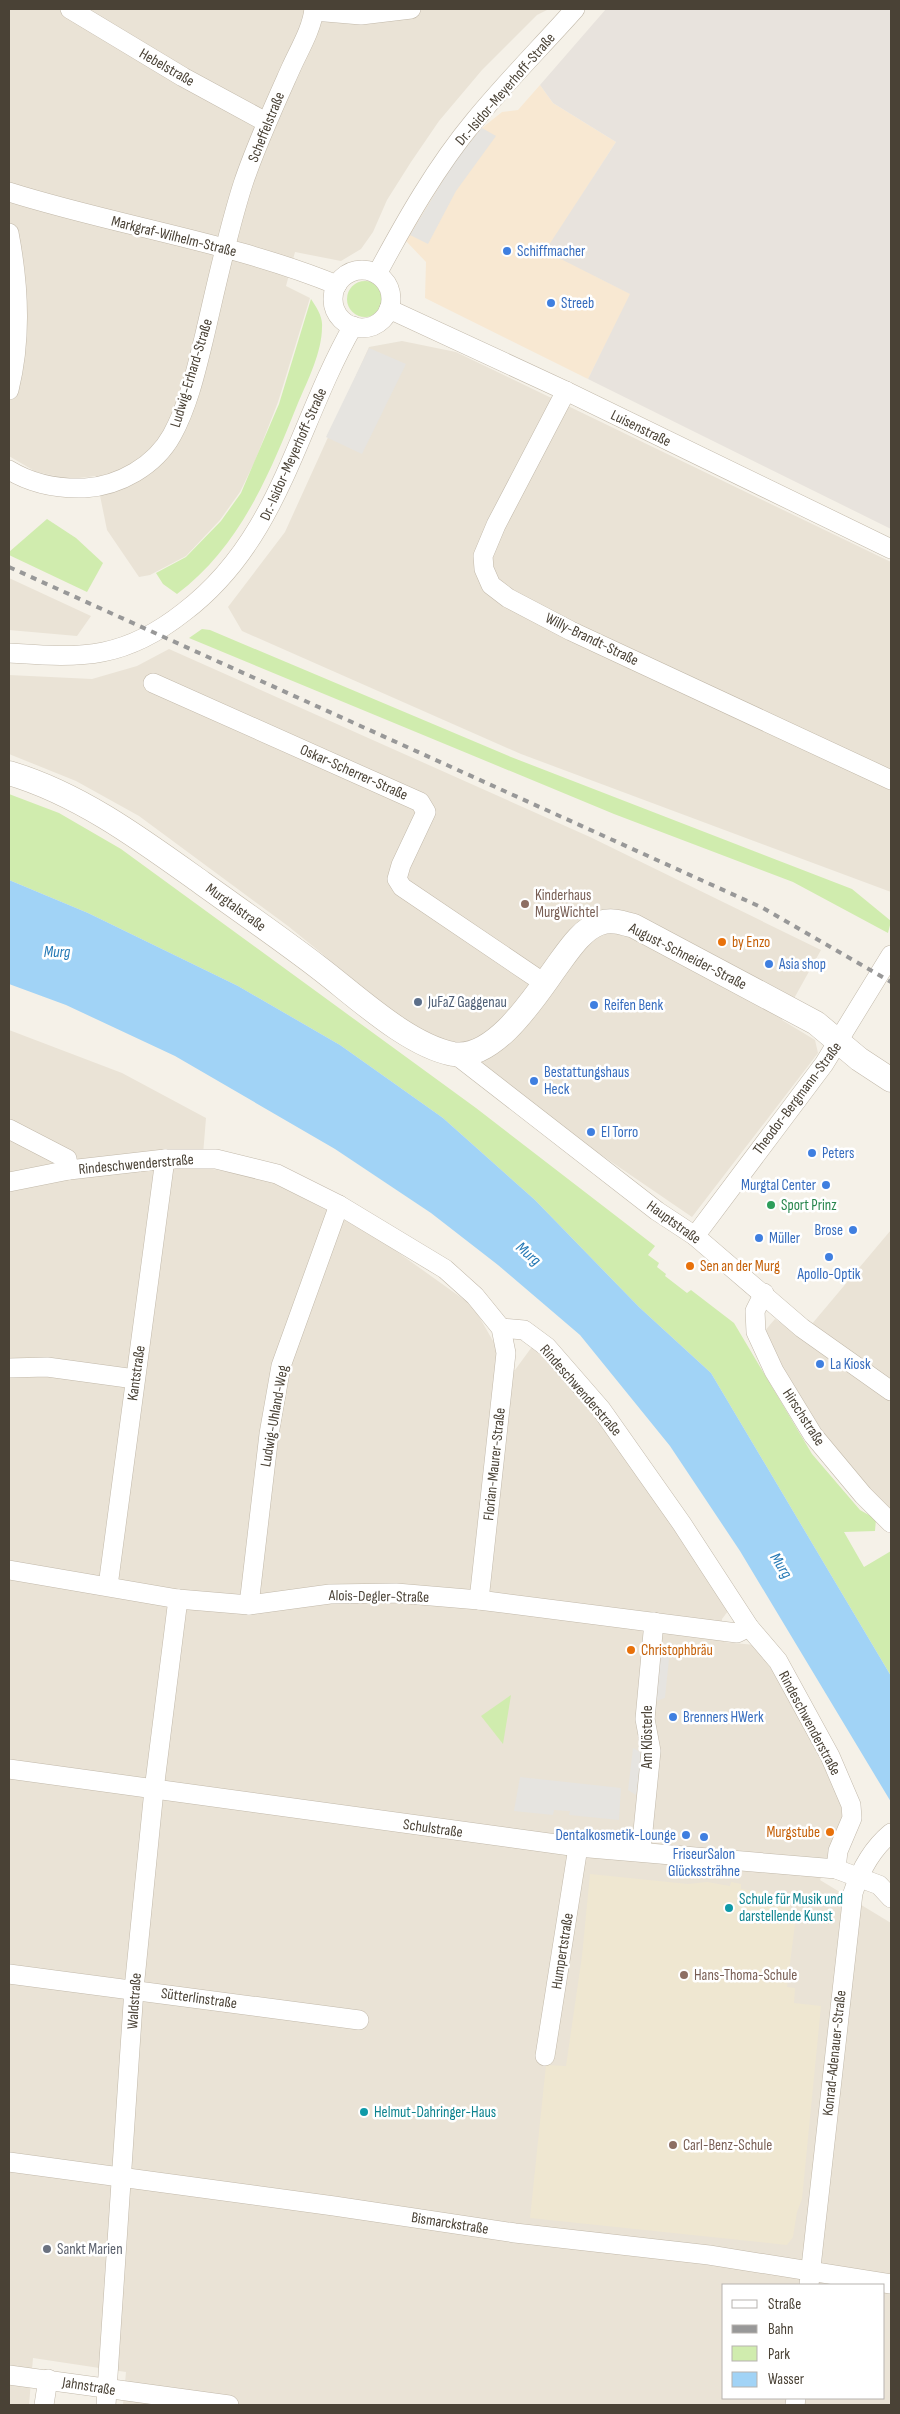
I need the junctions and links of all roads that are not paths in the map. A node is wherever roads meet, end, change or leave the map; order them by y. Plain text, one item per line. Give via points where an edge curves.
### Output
1 (70, 9) edge
2 (411, 9) edge
3 (575, 9) edge
4 (314, 10) edge
5 (266, 122) junction
6 (10, 198) edge
7 (9, 233) edge
8 (226, 247) junction
9 (377, 274) junction
10 (337, 285) junction
11 (389, 309) junction
12 (353, 326) junction
13 (9, 390) edge
14 (566, 392) junction
15 (9, 470) edge
16 (891, 549) edge
17 (9, 653) edge
18 (153, 683) dead end
19 (9, 773) edge
20 (891, 780) edge
21 (891, 955) edge
22 (544, 984) junction
23 (839, 1042) junction
24 (455, 1054) junction
25 (891, 1080) edge
26 (9, 1129) edge
27 (165, 1159) junction
28 (70, 1170) junction
29 (9, 1182) edge
30 (339, 1205) junction
31 (695, 1236) junction
32 (764, 1294) junction
33 (501, 1328) junction
34 (9, 1368) edge
35 (135, 1380) junction
36 (891, 1391) edge
37 (891, 1524) edge
38 (9, 1570) edge
39 (108, 1586) junction
40 (178, 1599) junction
41 (479, 1600) junction
42 (249, 1605) junction
43 (654, 1622) junction
44 (749, 1626) junction
45 (9, 1769) edge
46 (154, 1790) junction
47 (889, 1835) edge
48 (578, 1847) junction
49 (641, 1851) junction
50 (836, 1869) junction
51 (858, 1878) junction
52 (891, 1898) edge
53 (9, 1974) edge
54 (134, 1989) junction
55 (359, 2020) dead end
56 (545, 2056) dead end
57 (9, 2162) edge
58 (122, 2179) junction
59 (810, 2278) edge
60 (891, 2284) edge
61 (9, 2374) edge
62 (48, 2379) junction
63 (106, 2397) edge
64 (44, 2405) edge
65 (229, 2405) edge

1 - 5 street, Hebelstraße
2 - 4 street via 361,15
3 - 9 street, Dr.-Isidor-Meyerhoff-Straße via 476,119 448,155 413,208
4 - 5 street, Scheffelstraße
5 - 8 street, Scheffelstraße via 243,184
6 - 8 street, Markgraf-Wilhelm-Straße
7 - 13 street via 19,321
8 - 10 street, Markgraf-Wilhelm-Straße
8 - 15 street, Ludwig-Erhard-Straße via 185,405 172,436 158,454 130,476 91,487 38,483
9 - 10 street via 355,271
9 - 11 street via 390,289
10 - 12 street via 335,309
11 - 12 street via 375,325
11 - 14 street, Luisenstraße
12 - 17 street, Dr.-Isidor-Meyerhoff-Straße via 335,358 262,524 234,564 199,601 164,628 104,652 61,656
14 - 16 street, Luisenstraße
14 - 20 street, Willy-Brandt-Straße via 483,556 491,586 572,630
18 - 22 street, Oskar-Scherrer-Straße via 420,802 426,812 397,880 402,887
19 - 24 street, Murgtalstraße via 60,792 146,843 406,1034 427,1046
21 - 23 street, Theodor-Bergmann-Straße
22 - 23 street, August-Schneider-Straße via 585,932 600,923 615,921 634,926 715,968 816,1023
22 - 24 street, August-Schneider-Straße via 491,1044 476,1052
23 - 25 street, August-Schneider-Straße
23 - 31 street, Theodor-Bergmann-Straße
24 - 31 street, Hauptstraße via 657,1211
26 - 28 street via 67,1159
27 - 28 street, Rindeschwenderstraße
27 - 30 street, Rindeschwenderstraße via 228,1160 277,1174
27 - 35 street, Kantstraße
28 - 29 street, Rindeschwenderstraße
30 - 33 street, Rindeschwenderstraße via 444,1269 475,1296
30 - 42 street, Ludwig-Uhland-Weg via 281,1366 269,1434
31 - 32 street, Hauptstraße
32 - 36 street, Hauptstraße via 802,1328
32 - 37 street, Hirschstraße via 755,1311 756,1332 774,1371 813,1435
33 - 41 street, Florian-Maurer-Straße via 506,1353
33 - 44 street, Rindeschwenderstraße via 524,1330 547,1347 602,1409
34 - 35 street via 47,1367
35 - 39 street, Kantstraße
38 - 39 street, Alois-Degler-Straße
39 - 40 street, Alois-Degler-Straße
40 - 42 street, Alois-Degler-Straße
40 - 46 street, Waldstraße
41 - 42 street, Alois-Degler-Straße via 396,1593 330,1594
41 - 43 street, Alois-Degler-Straße
43 - 44 street, Alois-Degler-Straße via 737,1633
43 - 49 street, Am Klösterle via 645,1719 650,1750
44 - 50 street, Rindeschwenderstraße via 778,1661 830,1756 851,1805 852,1818 838,1851
45 - 46 street, Schulstraße
46 - 48 street, Schulstraße
46 - 54 street, Waldstraße
47 - 51 street, Konrad-Adenauer-Straße
48 - 49 street, Schulstraße
48 - 56 street, Humpertstraße
49 - 50 street, Schulstraße
50 - 51 street, Schulstraße
51 - 52 street, Schulstraße via 879,1885
51 - 59 street, Konrad-Adenauer-Straße via 853,1893
53 - 54 street, Sütterlinstraße
54 - 55 street, Sütterlinstraße
54 - 58 street, Waldstraße
57 - 58 street, Bismarckstraße
58 - 59 street, Bismarckstraße via 334,2206 514,2234 709,2256
58 - 63 street, Waldstraße
59 - 60 street, Bismarckstraße
61 - 62 street, Jahnstraße
62 - 63 street, Jahnstraße
62 - 64 street
63 - 65 street, Jahnstraße

